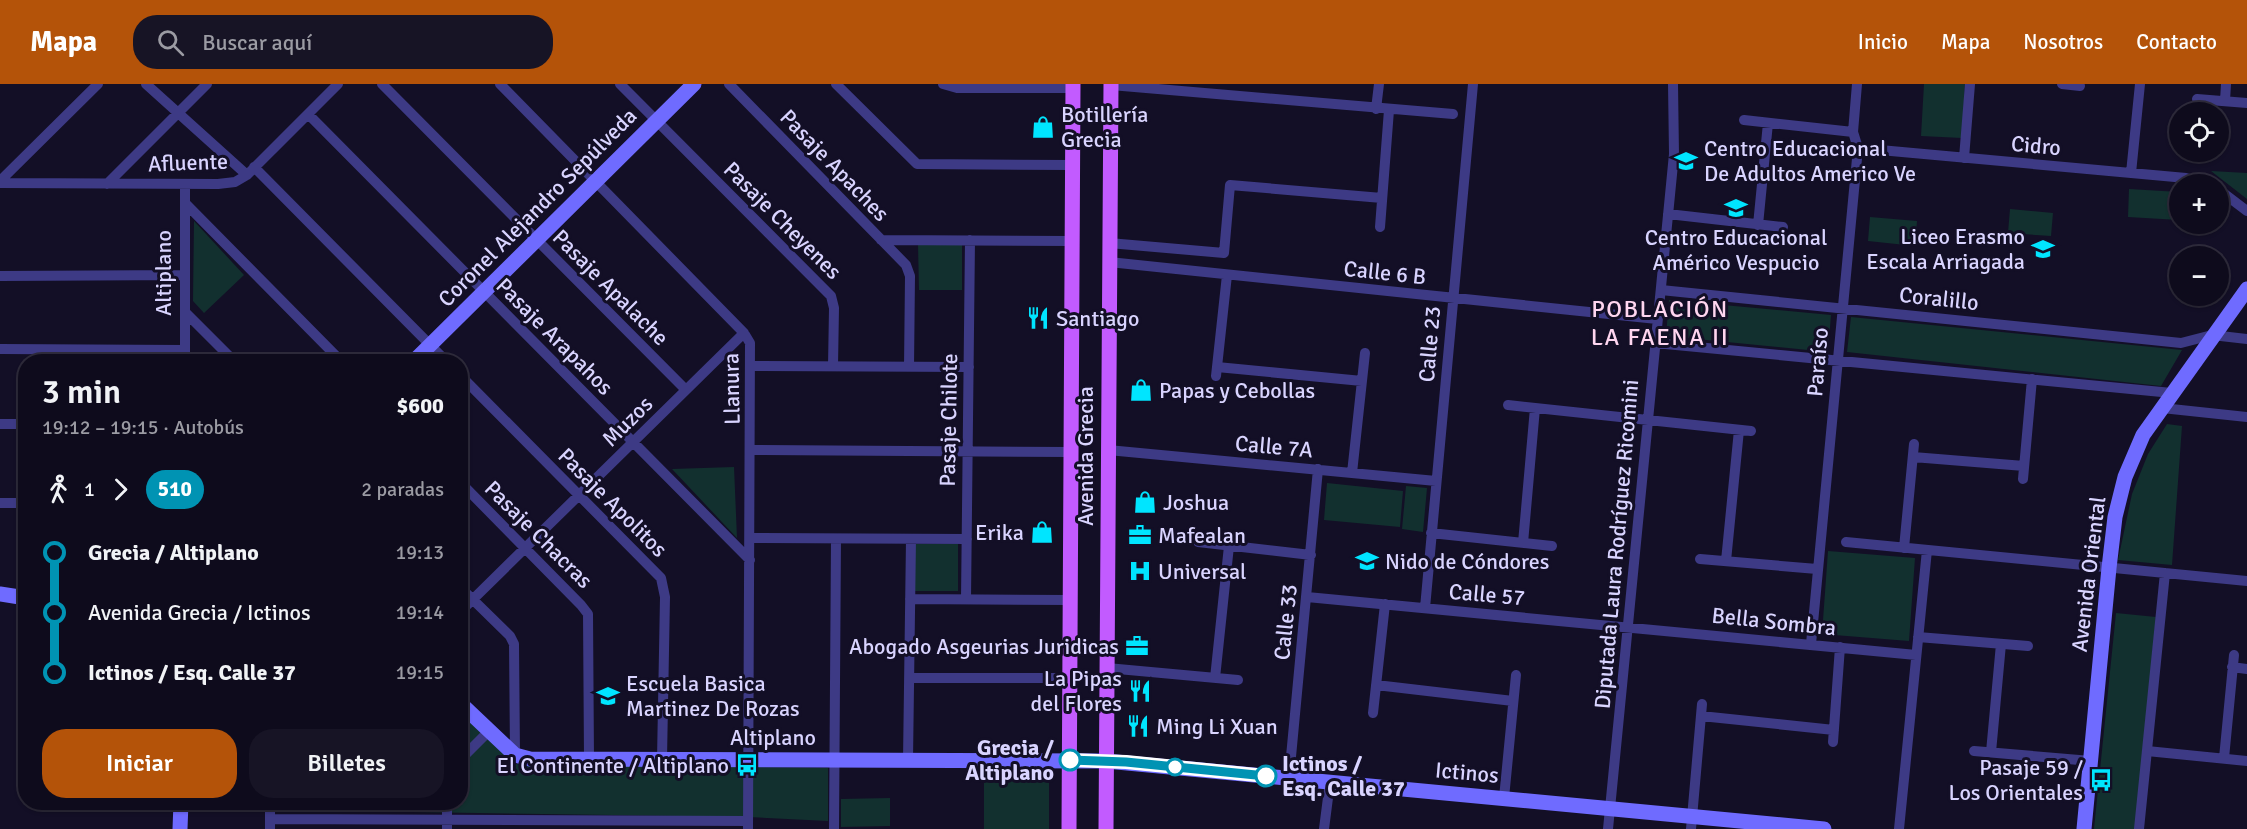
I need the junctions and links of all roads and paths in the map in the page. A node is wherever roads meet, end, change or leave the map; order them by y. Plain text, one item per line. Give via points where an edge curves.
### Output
1 (98, 84) edge
2 (146, 84) edge
3 (207, 84) edge
4 (338, 84) edge
5 (382, 84) edge
6 (500, 84) edge
7 (620, 84) edge
8 (694, 84) edge
9 (729, 84) edge
10 (836, 84) edge
11 (943, 84) edge
12 (1379, 84) edge
13 (1473, 84) edge
14 (1673, 84) edge
15 (1857, 84) edge
16 (1970, 84) edge
17 (2062, 84) edge
18 (2140, 84) edge
19 (2226, 84) edge
20 (1111, 85) edge
21 (1073, 86) edge
22 (2080, 86) dead end
23 (2197, 99) dead end
24 (2225, 101) junction
25 (2247, 103) edge
26 (1376, 109) junction
27 (1389, 110) junction
28 (178, 112) junction
29 (308, 114) junction
30 (1453, 114) dead end
31 (1744, 120) dead end
32 (657, 121) junction
33 (1768, 123) junction
34 (1852, 132) junction
35 (1858, 148) junction
36 (1964, 158) junction
37 (1072, 165) junction
38 (250, 171) junction
39 (2131, 172) junction
40 (2169, 176) edge
41 (595, 181) junction
42 (0, 182) edge
43 (106, 184) junction
44 (185, 184) junction
45 (2229, 197) edge
46 (1382, 198) junction
47 (186, 204) junction
48 (2247, 211) edge
49 (1668, 214) junction
50 (1758, 225) junction
51 (1380, 227) dead end
52 (1783, 227) dead end
53 (536, 239) junction
54 (881, 240) junction
55 (970, 240) junction
56 (1071, 241) junction
57 (1109, 243) junction
58 (1109, 262) junction
59 (185, 275) junction
60 (1227, 275) junction
61 (0, 276) edge
62 (2247, 289) edge
63 (1661, 290) junction
64 (484, 292) junction
65 (1452, 299) junction
66 (1841, 308) junction
67 (185, 312) junction
68 (1658, 319) junction
69 (744, 333) junction
70 (2212, 335) junction
71 (2247, 339) edge
72 (1655, 343) junction
73 (430, 344) junction
74 (0, 350) edge
75 (1365, 353) dead end
76 (123, 354) edge
77 (185, 354) edge
78 (227, 354) edge
79 (334, 354) edge
80 (421, 354) edge
81 (439, 354) edge
82 (1836, 360) junction
83 (751, 366) junction
84 (833, 366) junction
85 (909, 367) junction
86 (969, 367) junction
87 (2032, 379) junction
88 (1362, 381) junction
89 (468, 383) edge
90 (686, 390) junction
91 (2172, 393) junction
92 (1508, 405) dead end
93 (1535, 408) junction
94 (2162, 408) junction
95 (2247, 417) edge
96 (1648, 420) junction
97 (0, 424) edge
98 (18, 424) edge
99 (633, 442) junction
100 (1914, 444) dead end
101 (750, 450) junction
102 (1108, 450) junction
103 (968, 451) junction
104 (1070, 452) junction
105 (1913, 457) junction
106 (2024, 466) junction
107 (1318, 470) junction
108 (1352, 473) junction
109 (2023, 480) dead end
110 (1436, 481) junction
111 (468, 490) edge
112 (579, 495) junction
113 (0, 503) edge
114 (18, 503) edge
115 (1431, 533) junction
116 (750, 538) junction
117 (836, 538) junction
118 (911, 539) junction
119 (967, 539) junction
120 (1198, 542) dead end
121 (1846, 542) dead end
122 (1522, 543) junction
123 (1229, 546) junction
124 (1552, 546) dead end
125 (526, 548) junction
126 (1904, 548) junction
127 (1927, 550) junction
128 (1311, 555) junction
129 (1700, 559) dead end
130 (750, 560) junction
131 (1726, 561) junction
132 (2109, 568) junction
133 (1817, 570) junction
134 (2165, 573) junction
135 (2247, 581) edge
136 (0, 594) edge
137 (468, 595) edge
138 (18, 597) edge
139 (1307, 597) junction
140 (910, 599) junction
141 (473, 600) junction
142 (966, 600) junction
143 (1070, 600) junction
144 (1385, 604) junction
145 (468, 605) edge
146 (1425, 608) junction
147 (1627, 627) junction
148 (1918, 637) junction
149 (1811, 644) junction
150 (2001, 644) junction
151 (2028, 646) dead end
152 (1840, 647) junction
153 (1916, 655) junction
154 (2234, 655) dead end
155 (2232, 667) junction
156 (1107, 668) junction
157 (2247, 669) edge
158 (1516, 675) dead end
159 (909, 678) junction
160 (1070, 678) junction
161 (1215, 678) junction
162 (1238, 680) dead end
163 (1376, 685) junction
164 (1514, 701) junction
165 (468, 711) edge
166 (1373, 713) dead end
167 (1834, 730) junction
168 (488, 732) junction
169 (1833, 742) dead end
170 (1974, 750) dead end
171 (2147, 751) junction
172 (468, 752) edge
173 (1991, 752) junction
174 (515, 755) junction
175 (2224, 758) junction
176 (589, 759) junction
177 (662, 759) junction
178 (749, 760) junction
179 (834, 760) junction
180 (908, 760) junction
181 (1070, 760) junction
182 (1106, 761) junction
183 (2091, 761) junction
184 (2247, 761) edge
185 (1289, 778) junction
186 (1329, 782) junction
187 (1504, 798) junction
188 (1610, 808) junction
189 (181, 810) edge
190 (1692, 823) edge
191 (270, 824) edge
192 (447, 824) edge
193 (664, 825) edge
194 (748, 825) edge
195 (180, 829) edge
196 (834, 829) edge
197 (1069, 829) edge
198 (1106, 829) edge
199 (1324, 829) edge
200 (1608, 829) edge
201 (1824, 829) edge
202 (1899, 829) edge
203 (2084, 829) edge
204 (2139, 829) edge

1 - 42 street
2 - 28 street
3 - 28 street
4 - 29 street, Afluente
5 - 53 street, Pasaje Apalache
6 - 41 street, Llanura
7 - 32 street, Pasaje Cheyenes
8 - 32 street, Coronel Alejandro Sepúlveda
9 - 54 street, Pasaje Apaches
10 - 37 street via 917,164
11 - 21 street via 957,88
12 - 26 street
13 - 65 street, Calle 23
14 - 49 street, Diputada Laura Rodríguez Ricomini
15 - 34 street, Paraíso
16 - 36 street
17 - 22 street
18 - 39 street
19 - 24 street
20 - 26 street
20 - 57 main road, Avenida Grecia
21 - 37 main road, Avenida Grecia
23 - 24 street
24 - 25 street
26 - 27 street
27 - 30 street
27 - 46 street
28 - 38 street
28 - 43 street
29 - 38 street, Afluente
29 - 64 street, Pasaje Arapahos
31 - 33 street
32 - 41 street, Coronel Alejandro Sepúlveda
32 - 84 street, Pasaje Cheyenes via 831,296
33 - 34 street
33 - 50 street
34 - 35 street, Paraíso
35 - 36 street, Cidro
35 - 66 street, Paraíso
36 - 39 street, Cidro
37 - 56 main road, Avenida Grecia
38 - 44 street, Afluente via 226,184
38 - 73 street
39 - 40 street, Cidro
41 - 53 street, Coronel Alejandro Sepúlveda
41 - 69 street, Llanura
42 - 43 street, Afluente
43 - 44 street, Afluente
44 - 47 street, Altiplano
45 - 48 street
46 - 51 street
46 - 57 street via 1230,185 1224,253
47 - 59 street, Altiplano
47 - 79 street
49 - 50 street
49 - 63 street, Diputada Laura Rodríguez Ricomini
50 - 52 street
53 - 64 street, Coronel Alejandro Sepúlveda
53 - 90 street, Pasaje Apalache
54 - 55 street, Pasaje Apaches
54 - 85 street via 909,272
55 - 56 street, Pasaje Apaches
55 - 86 street, Pasaje Chilote
56 - 104 main road, Avenida Grecia
57 - 58 main road, Avenida Grecia
58 - 60 street, Calle 6 B
58 - 102 main road, Avenida Grecia
59 - 61 street
59 - 67 street, Altiplano
60 - 65 street, Calle 6 B
60 - 88 street via 1216,372
62 - 70 street, Avenida Oriental
63 - 66 street, Coralillo
63 - 68 street, Diputada Laura Rodríguez Ricomini
64 - 73 street, Coronel Alejandro Sepúlveda
64 - 99 street, Pasaje Arapahos
65 - 68 street, Calle 6 B
65 - 110 street, Calle 23
66 - 70 street, Coralillo via 2181,343
66 - 82 street, Paraíso
67 - 77 street, Altiplano
67 - 78 street
68 - 72 street, Diputada Laura Rodríguez Ricomini
69 - 83 street, Llanura via 750,343
69 - 90 street, Muzos
70 - 71 street
70 - 91 street, Avenida Oriental
72 - 82 street
72 - 96 street, Diputada Laura Rodríguez Ricomini
73 - 80 street, Coronel Alejandro Sepúlveda
73 - 81 street
74 - 76 street
75 - 88 street
82 - 87 street
82 - 133 street, Paraíso
83 - 84 street
83 - 101 street, Llanura
84 - 85 street
85 - 86 street
86 - 103 street, Pasaje Chilote
87 - 91 street
87 - 106 street
88 - 108 street
89 - 112 street, Pasaje Apolitos
90 - 99 street, Muzos
91 - 94 street, Avenida Oriental
92 - 93 street
93 - 96 street
93 - 122 street
94 - 95 street
94 - 132 street, Avenida Oriental via 2137,446 2125,477
96 - 131 street via 1745,431
96 - 147 street, Diputada Laura Rodríguez Ricomini
97 - 98 street
99 - 112 street, Muzos
99 - 130 street, Pasaje Arapahos
100 - 105 street
101 - 103 street
101 - 116 street, Llanura
102 - 107 street, Calle 7A
102 - 156 main road, Avenida Grecia
103 - 104 street
103 - 119 street, Pasaje Chilote
104 - 143 main road, Avenida Grecia
105 - 106 street
105 - 126 street
106 - 109 street
107 - 108 street, Calle 7A
107 - 128 street, Calle 33
108 - 110 street, Calle 7A
110 - 115 street, Calle 23
111 - 125 street, Pasaje Chacras
112 - 125 street, Muzos
112 - 177 street, Pasaje Apolitos via 657,573 663,584
113 - 114 street
115 - 122 street
115 - 146 street, Calle 23
116 - 117 street
116 - 130 street, Llanura
117 - 118 street
117 - 179 street
118 - 119 street
118 - 140 street
119 - 142 street, Pasaje Chilote
120 - 123 street
121 - 126 street
122 - 124 street
123 - 128 street
123 - 161 street
125 - 141 street, Muzos
125 - 176 street, Pasaje Chacras via 588,615
126 - 127 street
127 - 132 street
127 - 148 street
128 - 139 street, Calle 33
129 - 131 street
130 - 178 street, Llanura
131 - 133 street
132 - 134 street
132 - 183 street, Avenida Oriental
133 - 149 street, Paraíso
134 - 135 street
134 - 171 street
136 - 138 street
137 - 141 street
139 - 144 street, Calle 57
139 - 185 street, Calle 33
140 - 142 street
140 - 159 street
141 - 145 street, Muzos
141 - 174 street via 514,644
142 - 143 street
143 - 160 main road, Avenida Grecia
144 - 146 street, Calle 57
144 - 163 street
146 - 147 street, Calle 57
147 - 149 street, Bella Sombra
147 - 188 street, Diputada Laura Rodríguez Ricomini
148 - 150 street
148 - 153 street
149 - 152 street, Bella Sombra
150 - 151 street
150 - 173 street
152 - 153 street, Bella Sombra
152 - 167 street
153 - 202 street
154 - 155 street
155 - 157 street
155 - 175 street
156 - 161 street
156 - 182 main road, Avenida Grecia
158 - 164 street
159 - 160 street
159 - 180 street
160 - 181 main road, Avenida Grecia
161 - 162 street
163 - 164 street
163 - 166 street
164 - 187 street
165 - 168 street
167 - 169 street
167 - 190 street via 1702,710
168 - 172 street
168 - 174 street
170 - 173 street
171 - 175 street
171 - 204 street
173 - 183 street
174 - 176 street, Altiplano via 530,759
175 - 184 street
176 - 177 street, Altiplano
177 - 178 street, Altiplano
178 - 179 street, Altiplano
178 - 194 street, Llanura
179 - 180 street, Altiplano
179 - 196 street
180 - 181 street, Altiplano
181 - 182 street, Altiplano
181 - 197 main road, Avenida Grecia
182 - 185 street, Ictinos
182 - 198 main road, Avenida Grecia
183 - 203 street, Avenida Oriental
185 - 186 street, Ictinos
186 - 187 street, Ictinos
186 - 199 street
187 - 188 street, Ictinos
188 - 190 street, Ictinos
188 - 200 street, Diputada Laura Rodríguez Ricomini
189 - 195 street
190 - 201 street, Ictinos
191 - 192 street
192 - 193 street
193 - 194 street

